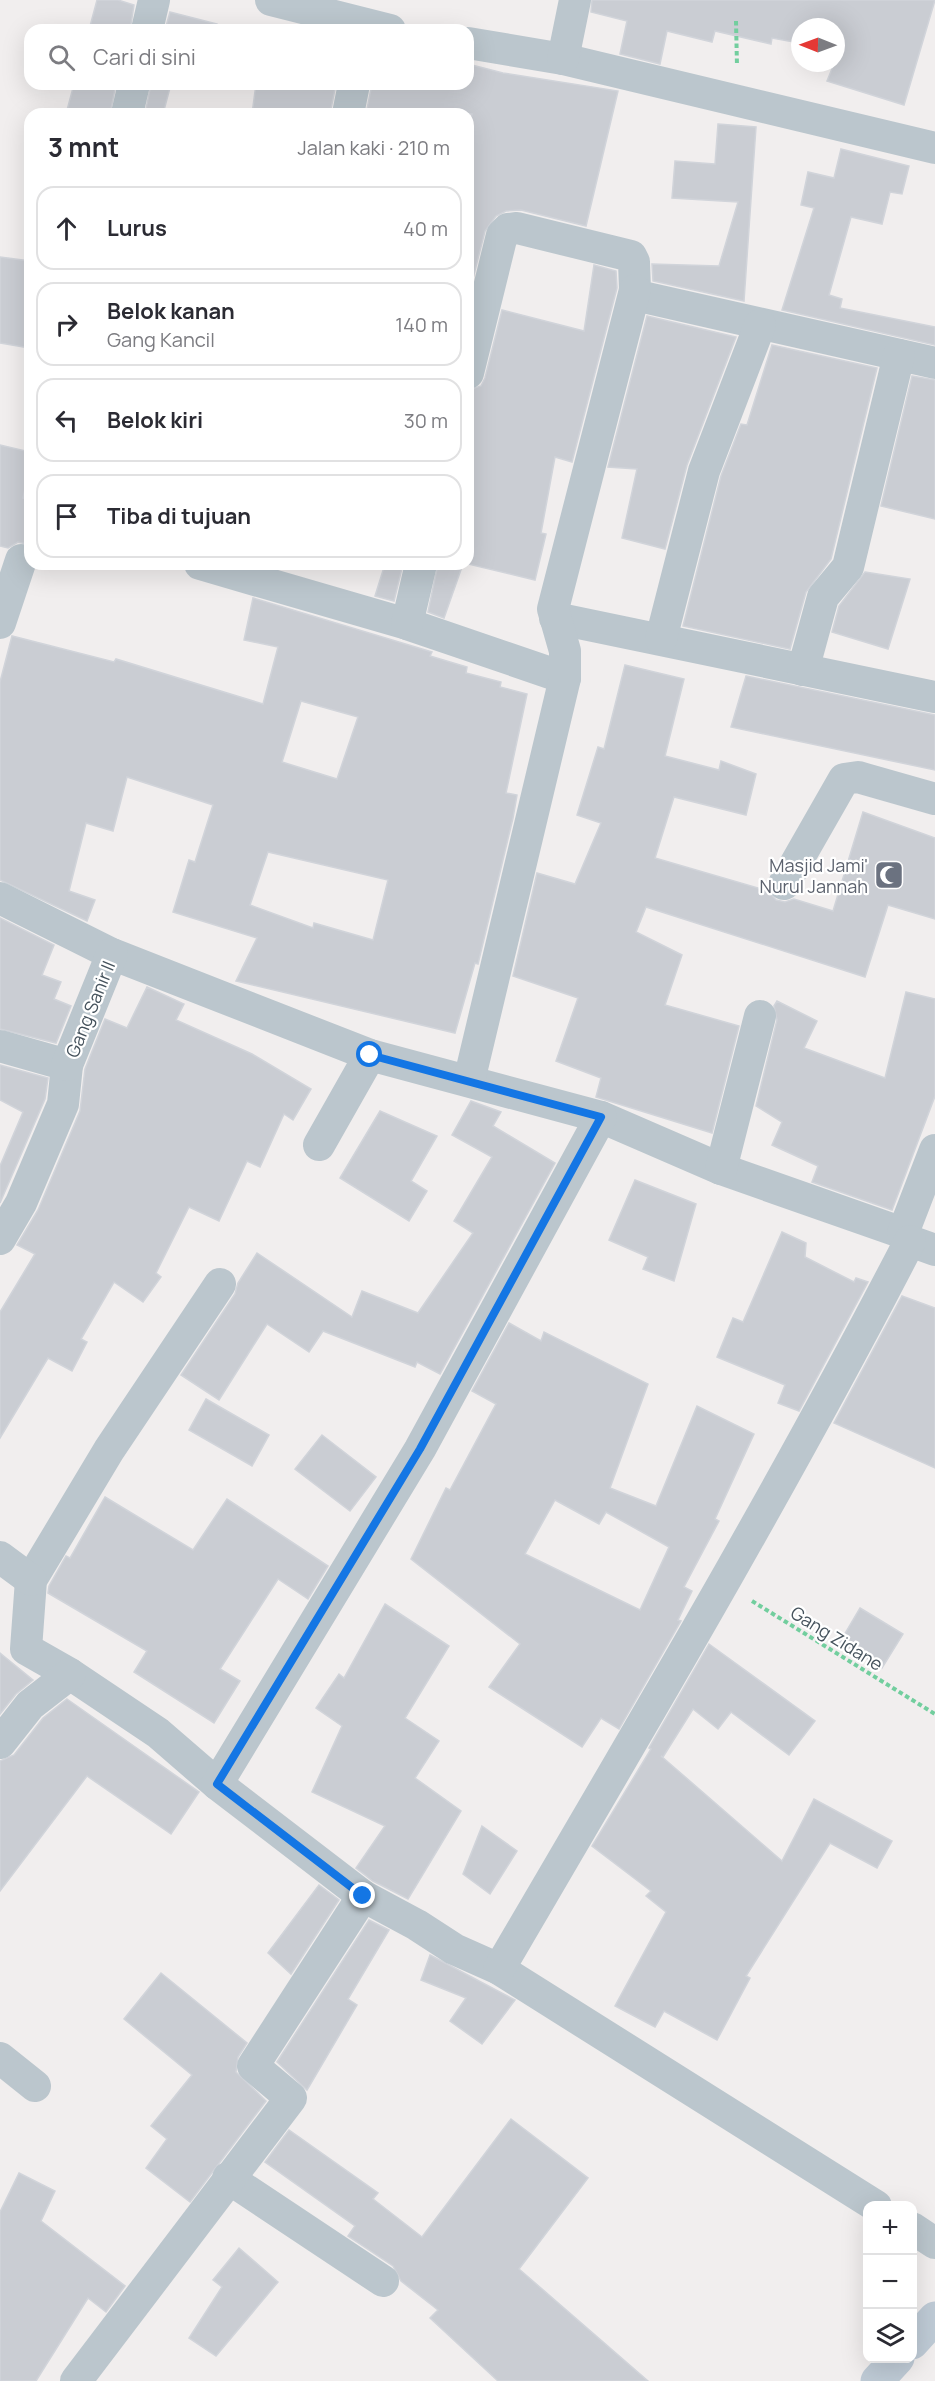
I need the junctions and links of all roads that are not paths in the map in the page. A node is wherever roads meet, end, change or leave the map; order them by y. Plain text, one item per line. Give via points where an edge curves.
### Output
1 (154, 0) edge
2 (271, 0) edge
3 (575, 0) edge
4 (148, 24) edge
5 (361, 24) edge
6 (474, 44) edge
7 (563, 59) junction
8 (133, 90) edge
9 (353, 90) edge
10 (128, 108) edge
11 (349, 108) edge
12 (935, 148) edge
13 (634, 290) junction
14 (760, 325) junction
15 (474, 348) edge
16 (899, 355) junction
17 (935, 363) edge
18 (21, 560) dead end
19 (244, 570) edge
20 (420, 570) edge
21 (555, 618) junction
22 (0, 623) edge
23 (407, 624) junction
24 (661, 639) junction
25 (803, 670) junction
26 (565, 678) junction
27 (935, 697) edge
28 (935, 799) edge
29 (784, 884) dead end
30 (0, 898) edge
31 (112, 954) junction
32 (760, 1016) dead end
33 (0, 1046) edge
34 (370, 1055) junction
35 (67, 1065) junction
36 (469, 1081) junction
37 (601, 1117) junction
38 (319, 1145) dead end
39 (935, 1150) edge
40 (721, 1169) junction
41 (0, 1239) edge
42 (916, 1241) edge
43 (220, 1284) dead end
44 (0, 1557) edge
45 (31, 1580) junction
46 (13, 1642) edge
47 (70, 1674) junction
48 (0, 1743) edge
49 (217, 1784) junction
50 (363, 1896) junction
51 (499, 1969) junction
52 (0, 2058) edge
53 (35, 2086) dead end
54 (228, 2178) junction
55 (870, 2201) edge
56 (917, 2231) edge
57 (935, 2242) edge
58 (383, 2282) dead end
59 (935, 2318) edge
60 (917, 2338) edge
61 (893, 2363) edge
62 (76, 2381) edge
63 (877, 2381) edge

1 - 4 street
2 - 5 street
3 - 7 street
6 - 7 street
7 - 12 street
8 - 10 street
9 - 11 street
13 - 14 street via 642,297
13 - 15 street via 631,256 508,229 500,241
13 - 21 street via 553,609
14 - 16 street
14 - 24 street via 704,471
16 - 17 street
16 - 25 street via 848,567 823,597
18 - 22 street
19 - 23 street
20 - 23 street
21 - 24 street
21 - 26 street via 565,651
23 - 26 street
24 - 25 street
25 - 27 street
26 - 36 street
28 - 29 street via 858,777 844,779
30 - 31 street
31 - 34 street
31 - 35 street, Gang Sanir II
32 - 40 street
33 - 35 street
34 - 36 street
34 - 38 street
35 - 41 street, Gang Sanir II via 63,1104 21,1203
36 - 37 street
37 - 40 street
37 - 49 street via 420,1449
39 - 42 street
40 - 42 street
42 - 51 street via 724,1584
43 - 45 street via 109,1450
44 - 45 street
45 - 46 street
46 - 47 street
47 - 48 street via 30,1705
47 - 49 street via 158,1733
49 - 50 street
50 - 51 street via 454,1949
50 - 54 street via 253,2066 291,2098
51 - 55 street
52 - 53 street
54 - 58 street
54 - 62 street
56 - 57 street
59 - 60 street
61 - 63 street

